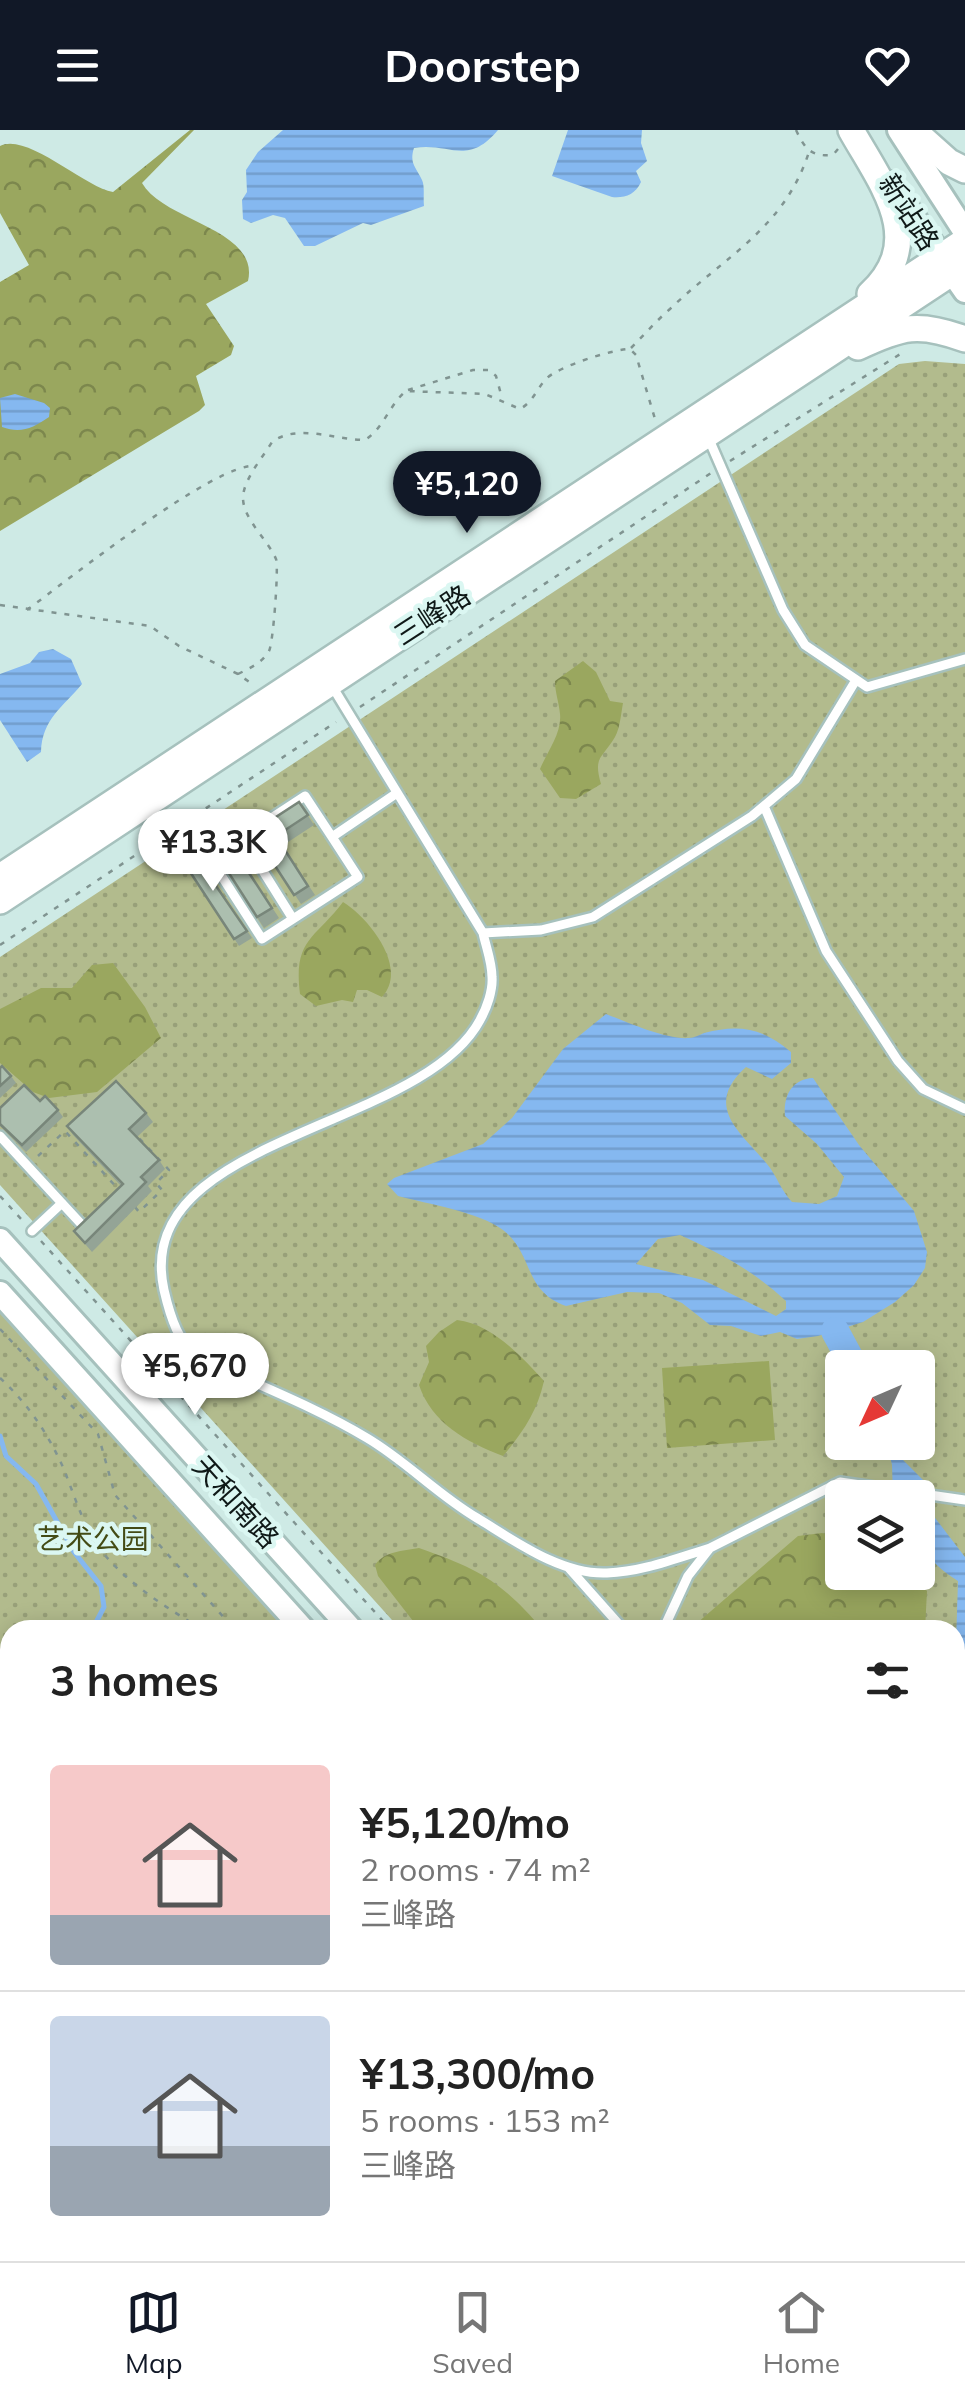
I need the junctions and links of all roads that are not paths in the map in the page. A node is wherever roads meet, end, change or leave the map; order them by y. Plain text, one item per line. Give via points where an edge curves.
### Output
1 (899, 130) edge
2 (913, 130) edge
3 (849, 135) edge
4 (965, 170) edge
5 (965, 232) edge
6 (965, 242) edge
7 (955, 272) edge
8 (965, 339) edge
9 (789, 369) junction
10 (707, 434) junction
11 (965, 660) edge
12 (325, 674) junction
13 (856, 680) junction
14 (398, 793) junction
15 (764, 806) junction
16 (332, 837) junction
17 (256, 860) dead end
18 (0, 877) edge
19 (0, 900) edge
20 (294, 918) junction
21 (482, 932) junction
22 (965, 1109) edge
23 (0, 1136) edge
24 (62, 1203) junction
25 (83, 1226) edge
26 (32, 1231) road end
27 (0, 1240) edge
28 (0, 1294) edge
29 (965, 1500) edge
30 (710, 1548) junction
31 (566, 1565) junction
32 (295, 1620) edge
33 (343, 1620) edge
34 (615, 1620) edge
35 (668, 1620) edge

1 - 5 street, 新站路
2 - 4 main road
3 - 7 street, 新站路
3 - 9 main road via 894,208 900,239 884,281
6 - 7 main road, 三峰路
7 - 9 main road, 三峰路
8 - 9 main road via 932,327 909,328
9 - 10 main road, 三峰路
9 - 12 main road, 三峰路
10 - 12 main road, 三峰路
10 - 13 lane via 782,610 805,645
11 - 13 lane via 867,687
12 - 14 lane
12 - 18 main road, 三峰路
12 - 19 main road, 三峰路
13 - 15 lane via 796,779
14 - 16 lane
14 - 21 lane
15 - 21 lane via 593,917 541,930
15 - 22 lane via 826,950 898,1061 923,1089
16 - 20 lane via 358,877
16 - 20 lane via 306,796 210,858 262,939
17 - 20 lane
21 - 31 lane via 493,979 471,1037 398,1092 244,1158 192,1193 169,1232 160,1272 171,1318 203,1363 368,1438 460,1508
23 - 24 lane
24 - 25 lane
24 - 26 lane
27 - 33 street, 天和南路
28 - 32 street, 天和南路
29 - 30 lane via 840,1482
30 - 31 lane via 605,1574
30 - 35 lane
31 - 34 lane

